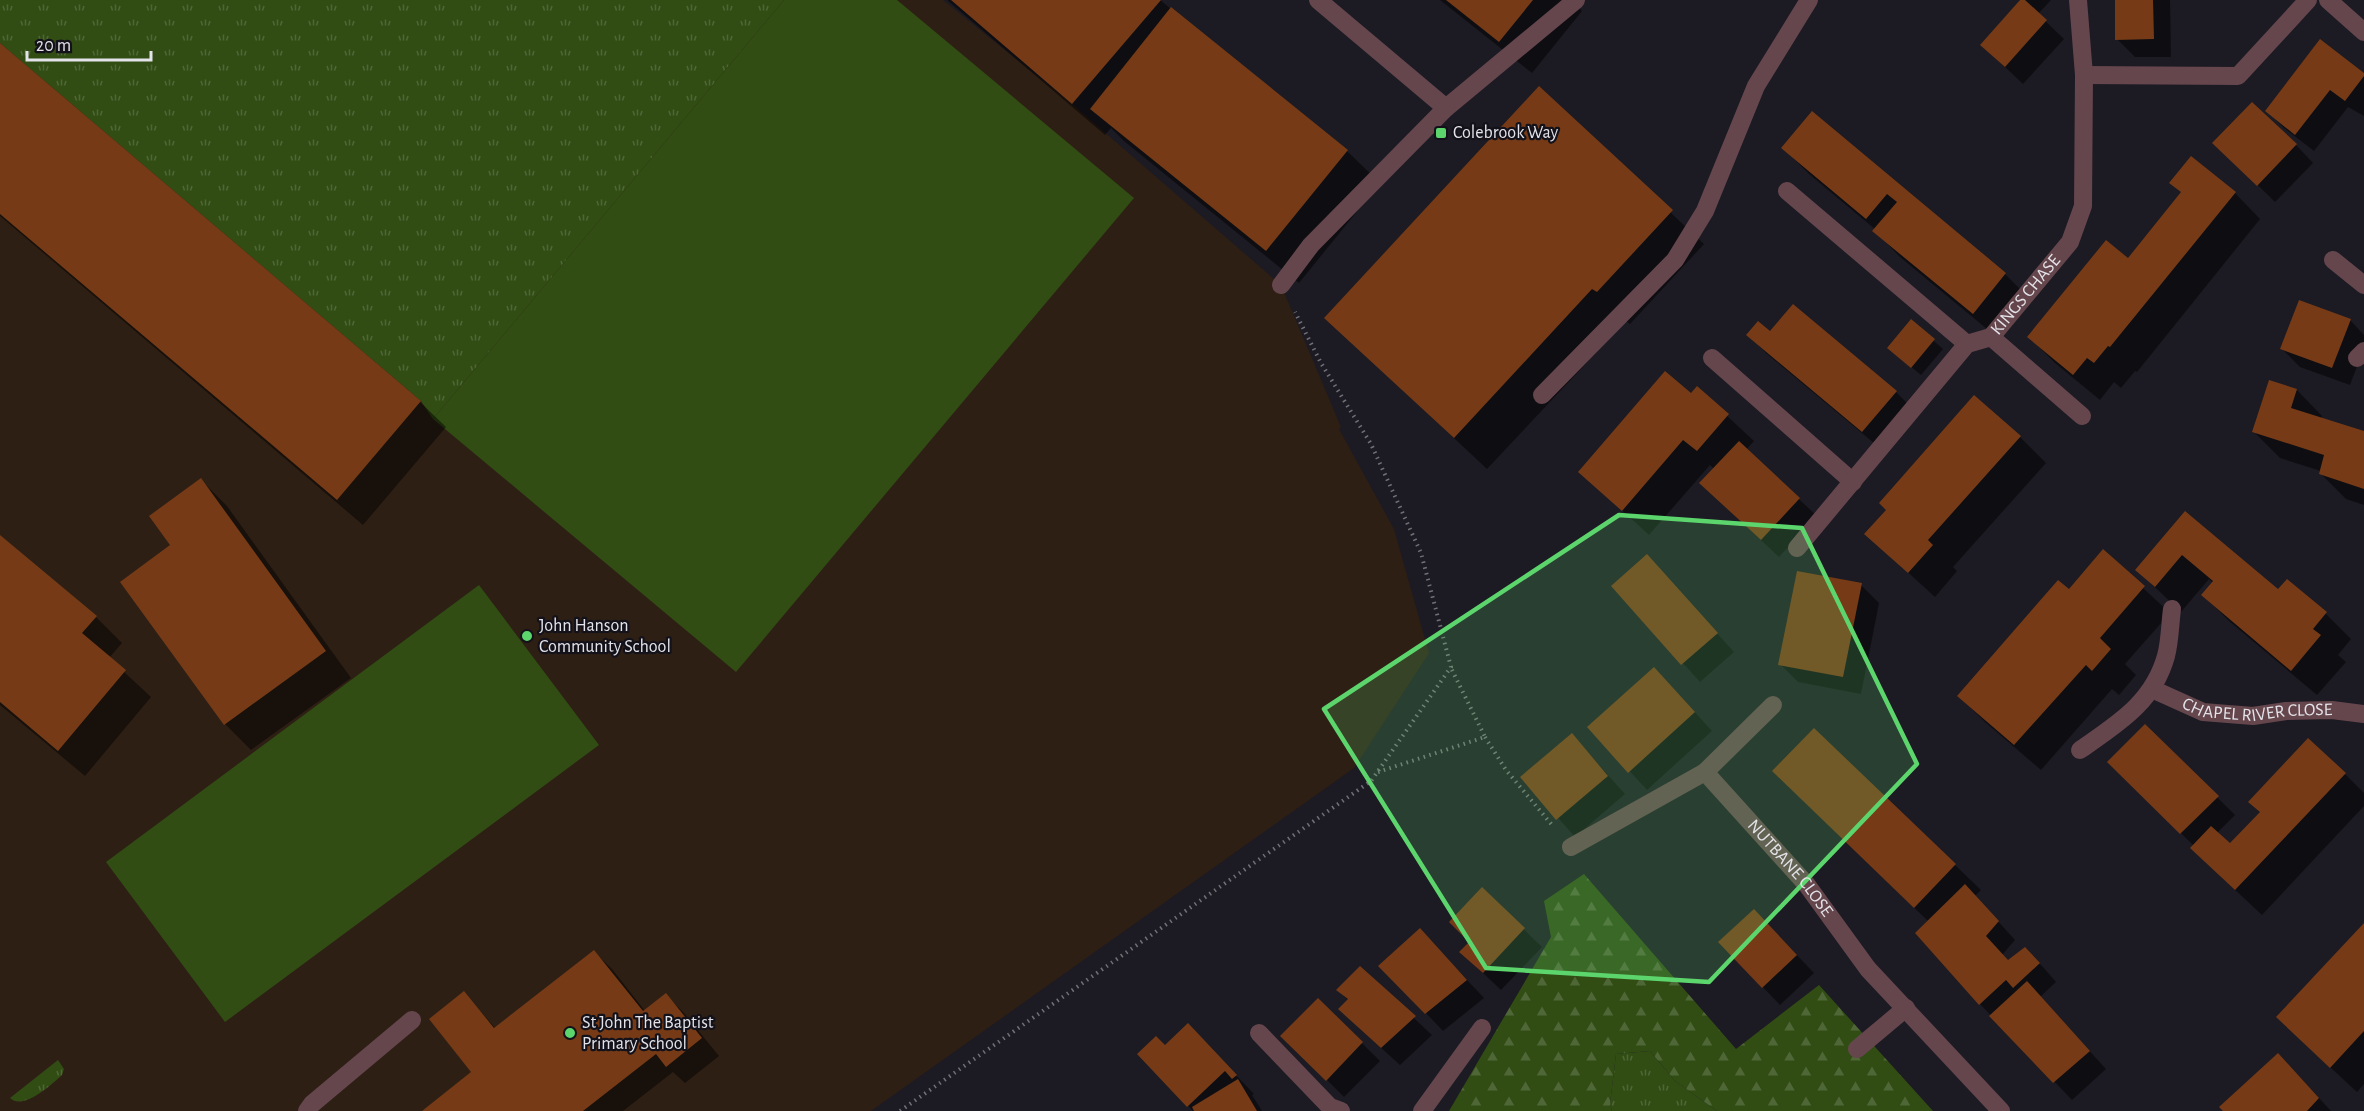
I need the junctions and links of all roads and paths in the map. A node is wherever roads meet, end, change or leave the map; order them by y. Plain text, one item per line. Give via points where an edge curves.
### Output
1 (1318, 0) edge
2 (1576, 0) edge
3 (1809, 0) edge
4 (2078, 0) edge
5 (2308, 0) edge
6 (2328, 0) edge
7 (2364, 32) edge
8 (2084, 75) junction
9 (1446, 108) junction
10 (1787, 191) dead end
11 (2333, 260) dead end
12 (1281, 285) joint
13 (2364, 285) edge
14 (1991, 337) junction
15 (1967, 344) junction
16 (1712, 358) dead end
17 (1542, 395) dead end
18 (2082, 416) dead end
19 (1854, 482) junction
20 (1797, 548) dead end
21 (2172, 609) dead end
22 (1451, 667) junction
23 (2152, 689) junction
24 (1773, 705) dead end
25 (2364, 714) edge
26 (1485, 737) junction
27 (2080, 750) dead end
28 (1705, 772) junction
29 (1377, 773) junction
30 (1571, 847) joint
31 (1905, 1008) junction
32 (412, 1020) dead end
33 (1482, 1028) dead end
34 (1259, 1033) dead end
35 (1857, 1049) dead end
36 (307, 1111) edge
37 (900, 1111) edge
38 (1341, 1111) edge
39 (1422, 1111) edge
40 (2001, 1111) edge

1 - 9 street
2 - 9 street
3 - 17 street via 1756,86 1706,211 1675,260
4 - 8 street, KINGS CHASE
5 - 8 street via 2238,76
6 - 7 street
8 - 14 street, KINGS CHASE via 2083,206 2070,242
9 - 12 street via 1311,245
10 - 15 street
11 - 13 street
12 - 22 path via 1321,363 1371,444 1421,553
14 - 15 street, KINGS CHASE
14 - 18 street
15 - 19 street
16 - 19 street
19 - 20 street
21 - 23 street via 2166,656
22 - 26 path
22 - 29 path
23 - 25 street, CHAPEL RIVER CLOSE via 2204,712 2253,716 2332,710
23 - 27 street via 2130,715
24 - 28 street
26 - 29 path
26 - 30 path via 1506,770
28 - 30 street
28 - 31 street, NUTBANE CLOSE via 1807,885 1868,969
29 - 37 path via 1371,781
31 - 35 street
31 - 40 street, NUTBANE CLOSE
32 - 36 street
33 - 39 street
34 - 38 street via 1330,1107

